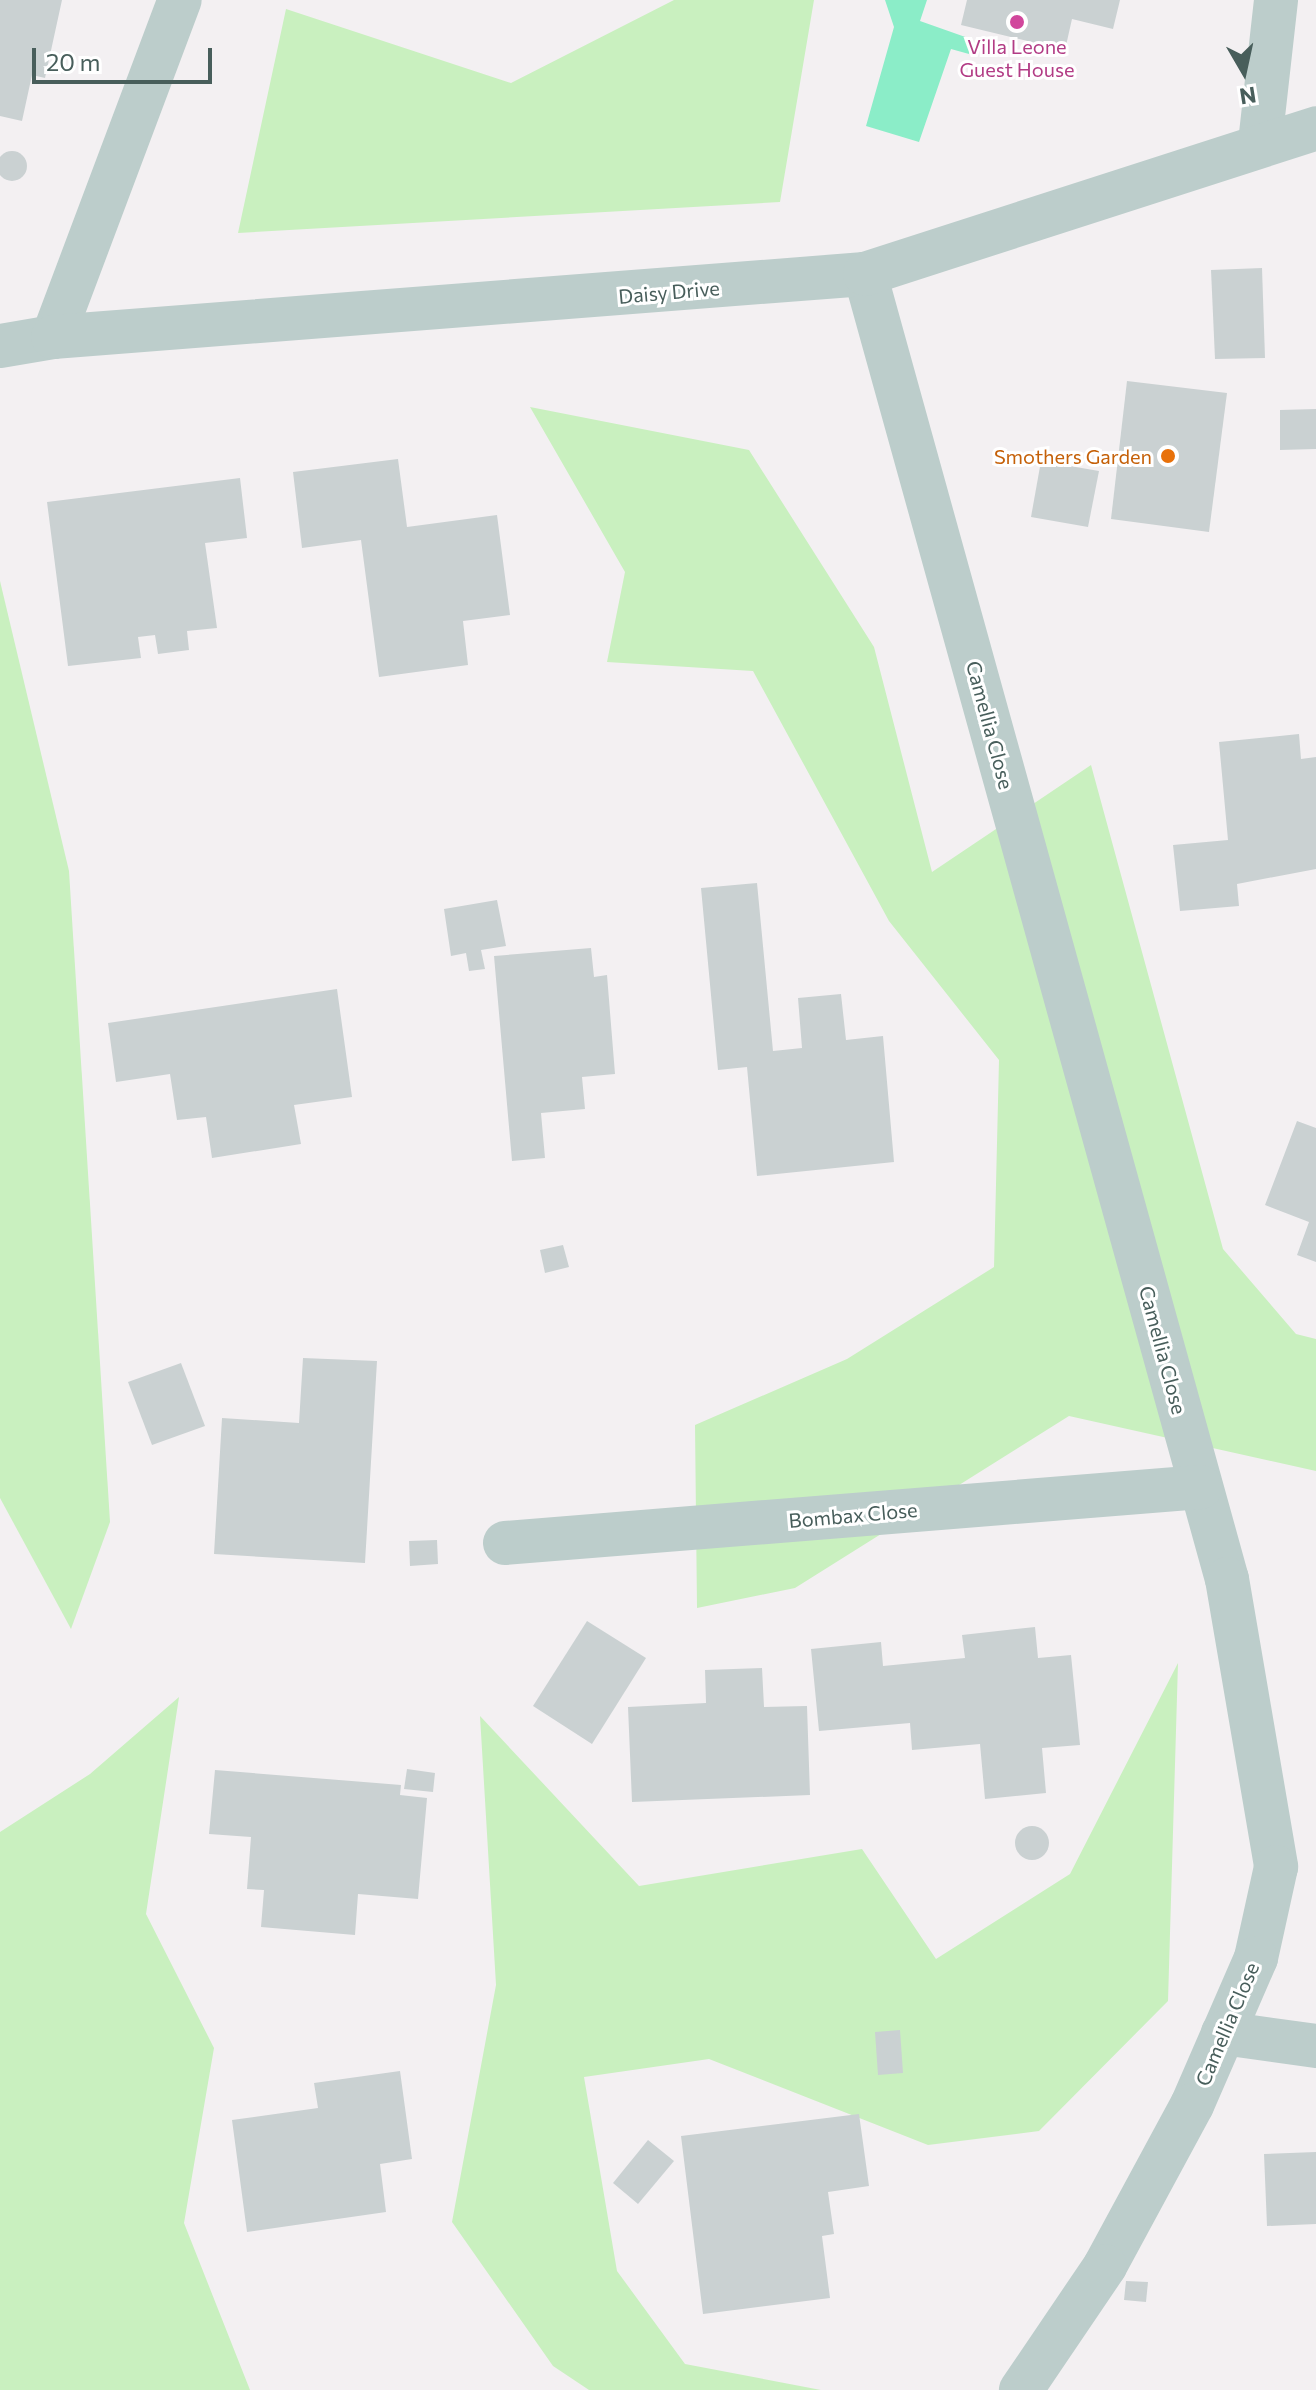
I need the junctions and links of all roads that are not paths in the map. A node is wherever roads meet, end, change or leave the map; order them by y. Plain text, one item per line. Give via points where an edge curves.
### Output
1 (180, 0) edge
2 (1276, 0) edge
3 (1316, 128) edge
4 (1260, 143) junction
5 (865, 274) junction
6 (53, 337) junction
7 (0, 346) edge
8 (1201, 1487) junction
9 (505, 1543) dead end
10 (1223, 2033) junction
11 (1316, 2046) edge
12 (1021, 2390) edge

1 - 6 street
2 - 4 street
3 - 4 street, Daisy Drive
4 - 5 street, Daisy Drive
5 - 6 street, Daisy Drive
5 - 8 street, Camellia Close
6 - 7 street, Daisy Drive
8 - 9 street, Bombax Close
8 - 10 street, Camellia Close via 1227,1579 1276,1867 1256,1958
10 - 11 street
10 - 12 street, Camellia Close via 1105,2266

